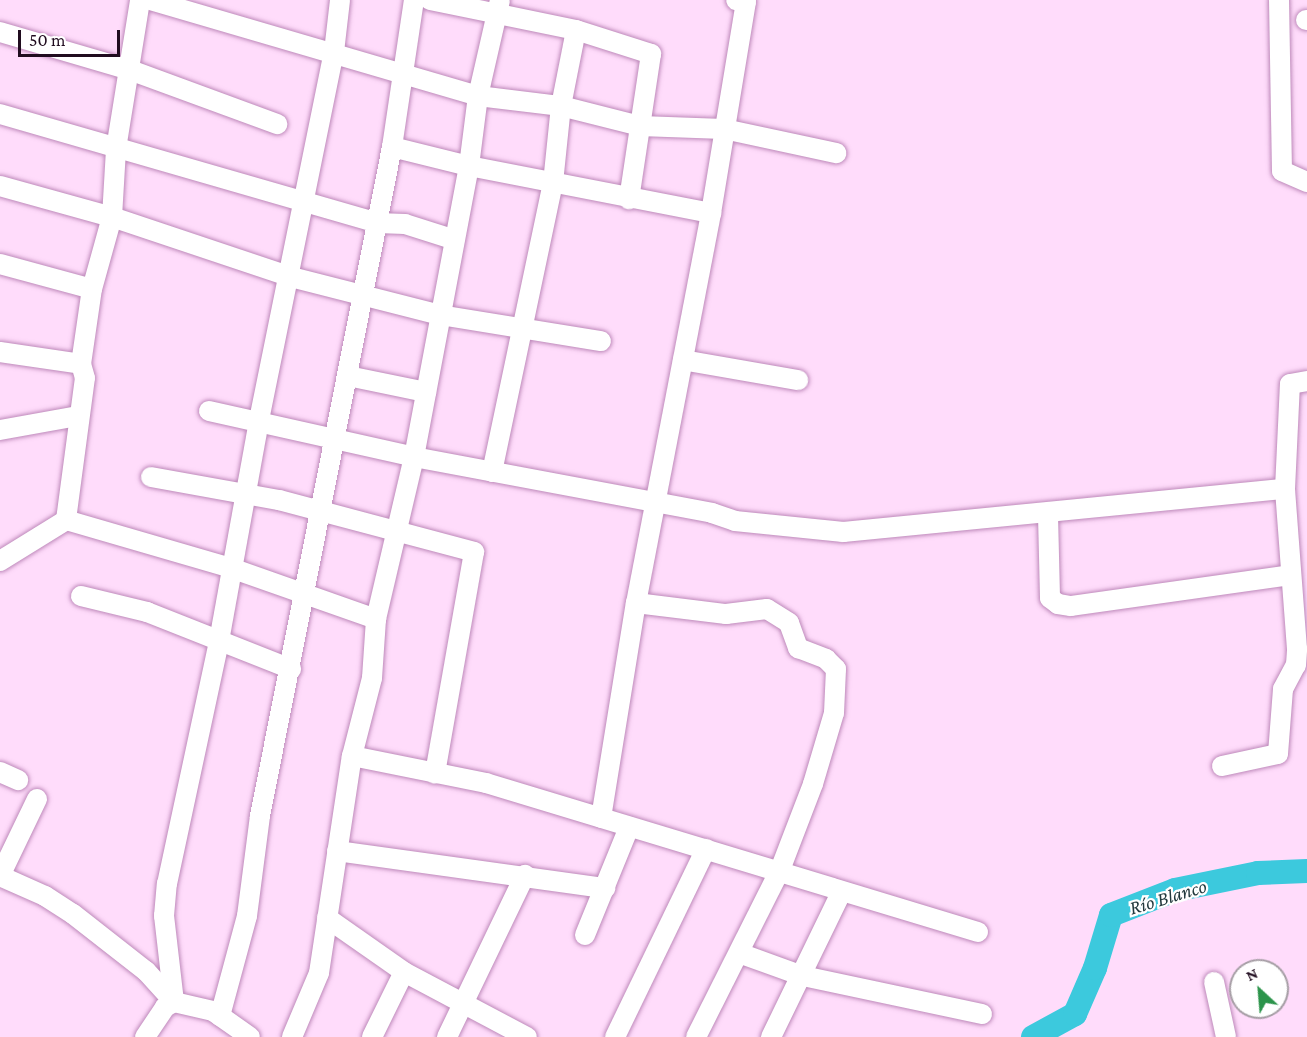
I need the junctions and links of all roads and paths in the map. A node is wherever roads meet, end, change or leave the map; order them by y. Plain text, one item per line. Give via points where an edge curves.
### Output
1 (140, 0) edge
2 (150, 0) edge
3 (340, 0) edge
4 (414, 0) edge
5 (430, 0) edge
6 (736, 0) edge
7 (1279, 0) edge
8 (499, 8) edge
9 (576, 30) junction
10 (0, 32) edge
11 (334, 52) junction
12 (130, 70) junction
13 (403, 73) junction
14 (478, 96) junction
15 (561, 106) junction
16 (0, 114) edge
17 (277, 124) dead end
18 (640, 126) junction
19 (724, 129) junction
20 (392, 147) junction
21 (116, 149) junction
22 (836, 153) dead end
23 (469, 166) junction
24 (1307, 182) edge
25 (553, 183) junction
26 (0, 186) edge
27 (629, 199) junction
28 (305, 201) junction
29 (711, 213) junction
30 (112, 216) junction
31 (377, 223) junction
32 (455, 240) junction
33 (0, 264) edge
34 (291, 277) junction
35 (92, 290) junction
36 (362, 294) junction
37 (440, 315) junction
38 (520, 328) junction
39 (601, 340) dead end
40 (0, 352) edge
41 (683, 360) junction
42 (81, 364) junction
43 (348, 376) junction
44 (798, 380) dead end
45 (1307, 381) edge
46 (426, 392) junction
47 (209, 411) dead end
48 (78, 416) junction
49 (259, 420) junction
50 (0, 430) edge
51 (336, 439) junction
52 (414, 457) junction
53 (492, 471) junction
54 (151, 477) dead end
55 (1285, 489) junction
56 (246, 493) junction
57 (657, 502) junction
58 (322, 513) junction
59 (1048, 515) junction
60 (66, 520) junction
61 (398, 535) junction
62 (0, 561) edge
63 (231, 568) junction
64 (1291, 575) junction
65 (306, 594) junction
66 (81, 596) dead end
67 (636, 603) junction
68 (376, 619) junction
69 (219, 641) junction
70 (291, 669) junction
71 (352, 756) junction
72 (1222, 766) dead end
73 (0, 772) edge
74 (435, 774) junction
75 (18, 780) dead end
76 (37, 799) dead end
77 (601, 818) junction
78 (629, 827) junction
79 (706, 849) junction
80 (337, 851) junction
81 (780, 870) junction
82 (525, 875) junction
83 (605, 888) junction
84 (841, 893) junction
85 (327, 918) junction
86 (978, 932) dead end
87 (585, 935) dead end
88 (739, 953) junction
89 (404, 972) junction
90 (803, 976) junction
91 (1214, 982) dead end
92 (463, 1000) junction
93 (174, 1002) junction
94 (982, 1014) dead end
95 (220, 1016) junction
96 (145, 1037) edge
97 (250, 1037) edge
98 (292, 1037) edge
99 (372, 1037) edge
100 (447, 1037) edge
101 (527, 1037) edge
102 (615, 1037) edge
103 (696, 1037) edge
104 (771, 1037) edge
105 (1226, 1037) edge

1 - 12 street
2 - 11 street
3 - 11 street
4 - 13 street
5 - 8 street
6 - 19 street via 746,2
7 - 24 street via 1282,171
8 - 9 street
8 - 14 street
9 - 15 street
9 - 18 street via 651,54
10 - 12 street
11 - 13 street
11 - 28 street
12 - 17 street
12 - 21 street
13 - 14 street
13 - 20 street
14 - 15 street
14 - 23 street
15 - 18 street
15 - 25 street
16 - 21 street
18 - 19 street
18 - 27 street
19 - 22 street
19 - 29 street
20 - 23 street
20 - 31 street
21 - 28 street
21 - 30 street
23 - 25 street
23 - 32 street
25 - 27 street
25 - 38 street
26 - 30 street
27 - 29 street
28 - 31 street
28 - 34 street
29 - 41 street
30 - 34 street
30 - 35 street
31 - 32 street via 405,224
31 - 36 street
32 - 37 street
33 - 35 street
34 - 36 street
34 - 49 street
35 - 42 street
36 - 37 street
36 - 43 street
37 - 38 street
37 - 46 street
38 - 39 street
38 - 53 street
40 - 42 street
41 - 44 street
41 - 57 street
42 - 48 street via 85,378
43 - 46 street
43 - 51 street
45 - 55 street via 1290,384
46 - 52 street
47 - 49 street
48 - 50 street
48 - 60 street
49 - 51 street
49 - 56 street
51 - 52 street
51 - 58 street
52 - 53 street
52 - 61 street
53 - 57 street
54 - 56 street
55 - 59 street
55 - 64 street
56 - 58 street
56 - 63 street
57 - 59 street via 735,521 843,532
57 - 67 street
58 - 61 street
58 - 65 street
59 - 64 street via 1050,598 1058,604 1071,606
60 - 62 street
60 - 63 street
61 - 68 street
61 - 74 street via 474,552
63 - 65 street
63 - 69 street
64 - 72 street via 1296,665 1283,689 1278,754
65 - 68 street
65 - 70 street
66 - 69 street via 147,612
67 - 77 street
67 - 81 street via 726,614 766,609 789,623 798,648 826,658 836,669 834,713 813,784
68 - 71 street via 372,678
69 - 70 street
69 - 93 street via 167,884 164,915
70 - 95 street via 260,816 247,916
71 - 74 street
71 - 80 street
73 - 75 street
74 - 77 street via 486,783
76 - 93 street via 0,876 45,896 73,914 146,971
77 - 78 street
78 - 79 street
78 - 83 street
79 - 81 street
79 - 102 street
80 - 82 street
80 - 85 street
81 - 84 street
81 - 88 street
82 - 83 street
82 - 92 street
83 - 87 street
84 - 86 street
84 - 90 street
85 - 89 street
85 - 98 street via 319,973
88 - 90 street
88 - 103 street
89 - 92 street
89 - 99 street
90 - 94 street
90 - 104 street
91 - 105 street
92 - 100 street
92 - 101 street
93 - 95 street
93 - 96 street via 165,1007
95 - 97 street

